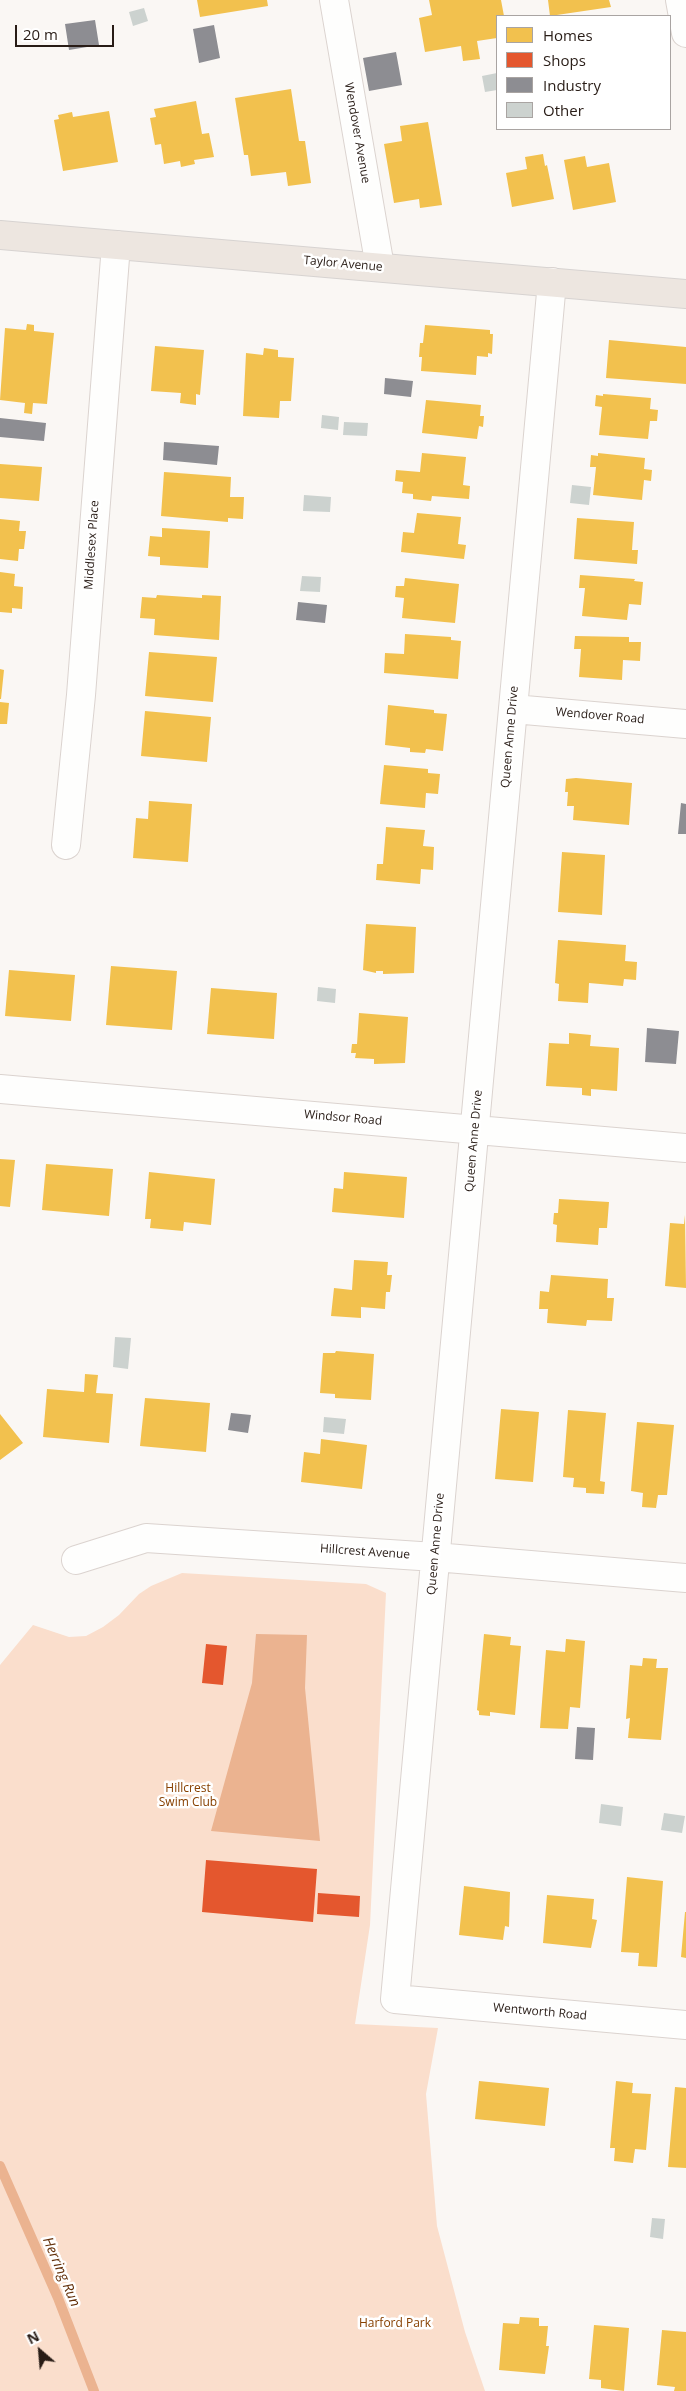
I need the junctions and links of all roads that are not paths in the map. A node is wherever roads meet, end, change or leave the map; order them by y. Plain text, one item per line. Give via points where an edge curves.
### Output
1 (334, 0) edge
2 (680, 0) edge
3 (686, 33) edge
4 (0, 235) edge
5 (116, 245) junction
6 (380, 267) junction
7 (552, 282) junction
8 (686, 294) edge
9 (513, 709) junction
10 (686, 724) edge
11 (66, 845) dead end
12 (0, 1090) edge
13 (475, 1130) junction
14 (686, 1148) edge
15 (435, 1556) junction
16 (76, 1560) dead end
17 (686, 1578) edge
18 (395, 1999) joint
19 (686, 2025) edge

1 - 6 street, Wendover Avenue
2 - 3 street
4 - 5 main road, Taylor Avenue
5 - 6 main road, Taylor Avenue
5 - 11 street, Middlesex Place
6 - 7 main road, Taylor Avenue
7 - 8 main road, Taylor Avenue
7 - 9 street, Queen Anne Drive
9 - 10 street, Wendover Road
9 - 13 street, Queen Anne Drive
12 - 13 street, Windsor Road
13 - 14 street, Windsor Road
13 - 15 street, Queen Anne Drive
15 - 16 street, Hillcrest Avenue via 146,1538
15 - 17 street, Hillcrest Avenue
15 - 18 street, Queen Anne Drive
18 - 19 street, Wentworth Road

